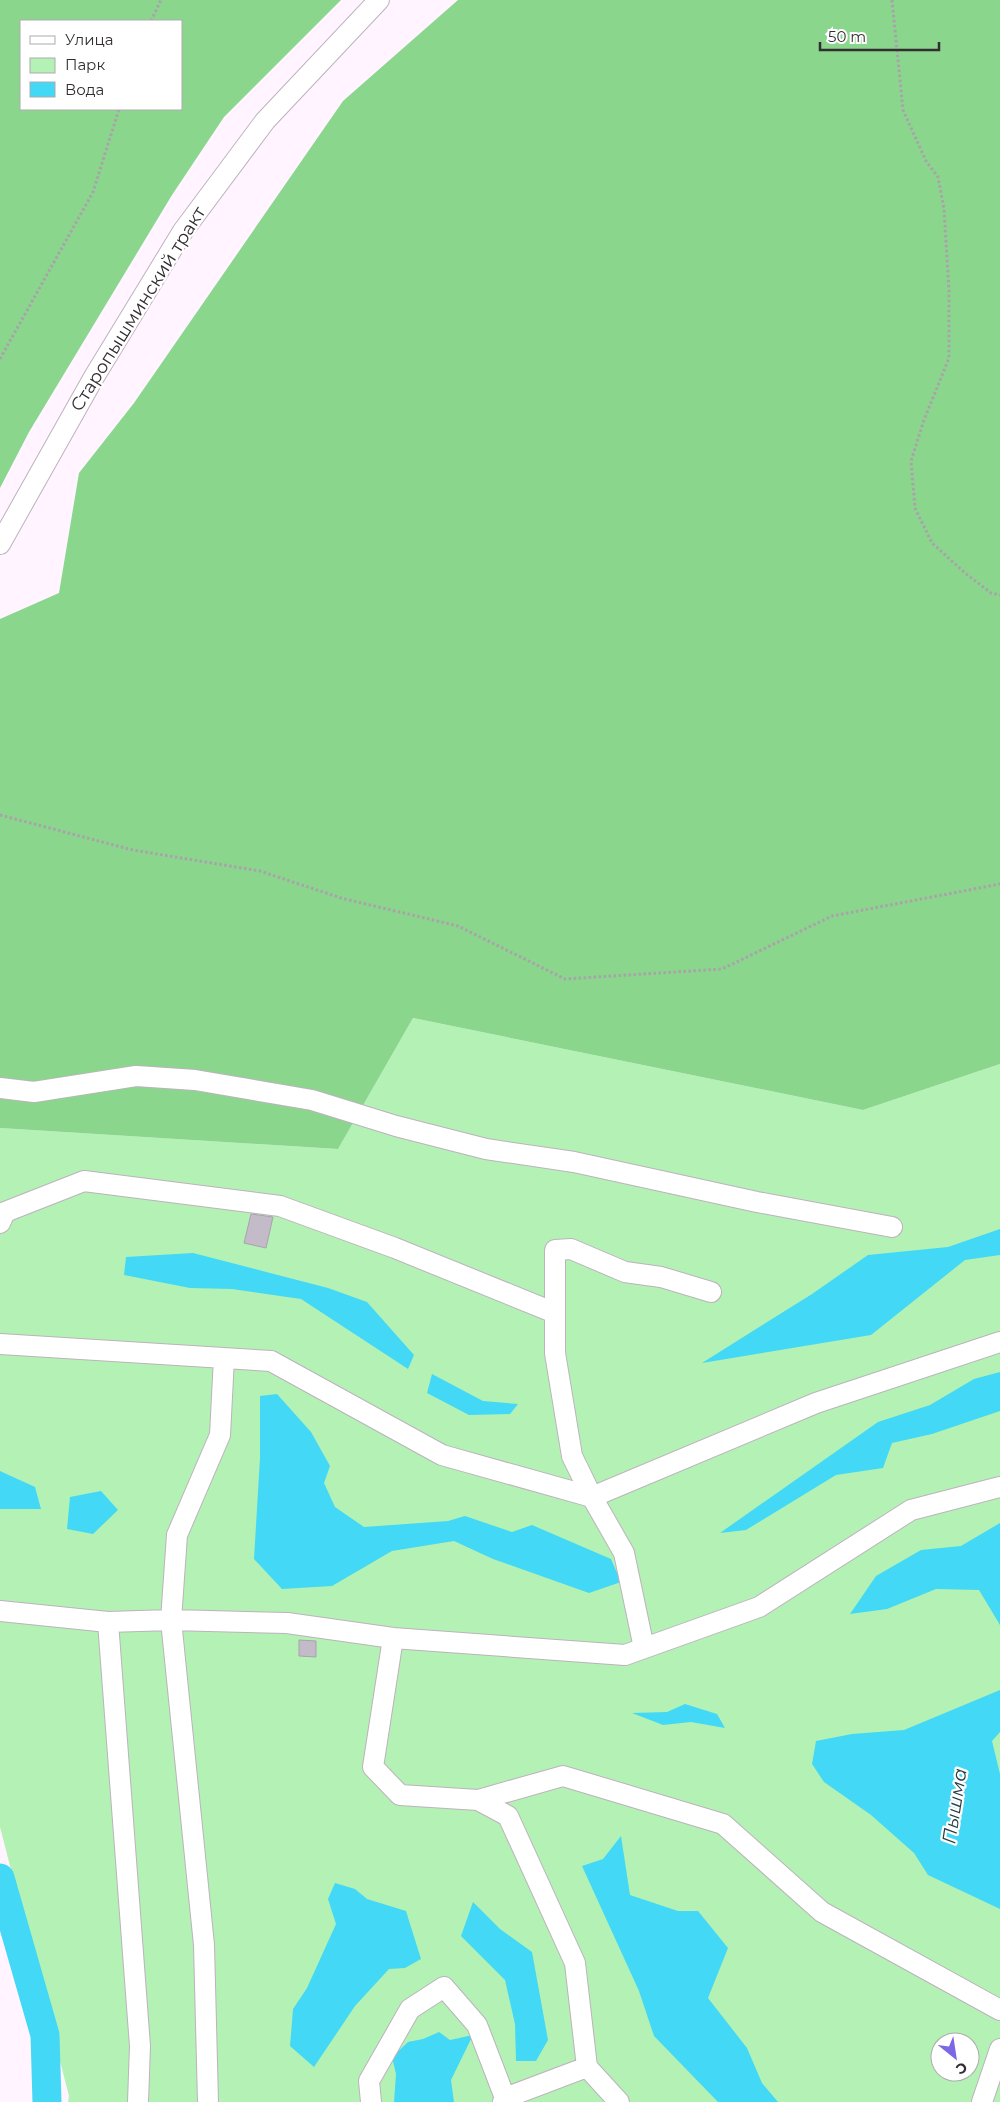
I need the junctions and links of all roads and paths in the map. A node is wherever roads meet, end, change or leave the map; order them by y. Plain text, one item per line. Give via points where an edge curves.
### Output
1 (161, 0) edge
2 (379, 0) edge
3 (892, 0) edge
4 (151, 20) edge
5 (120, 110) edge
6 (0, 359) edge
7 (0, 544) edge
8 (1000, 595) edge
9 (0, 816) edge
10 (1000, 884) edge
11 (0, 1088) edge
12 (0, 1223) edge
13 (892, 1227) dead end
14 (710, 1292) dead end
15 (555, 1313) junction
16 (1000, 1342) edge
17 (0, 1344) edge
18 (224, 1358) junction
19 (1000, 1487) edge
20 (592, 1497) junction
21 (0, 1611) edge
22 (172, 1620) junction
23 (108, 1622) junction
24 (393, 1638) junction
25 (644, 1648) junction
26 (478, 1800) junction
27 (1000, 2010) edge
28 (1000, 2048) edge
29 (587, 2067) junction
30 (504, 2100) edge
31 (138, 2102) edge
32 (208, 2102) edge
33 (371, 2102) edge
34 (619, 2102) edge
35 (982, 2102) edge

1 - 4 path
2 - 7 street, Старопышминский тракт via 265,121 183,231 94,377
3 - 8 path via 903,110 926,161 938,177 944,210 949,291 949,358 911,461 915,508 932,544 964,573 991,593
5 - 6 path via 93,192
9 - 10 path via 133,850 260,871 341,898 458,926 565,979 722,969 832,916
11 - 13 street via 34,1092 136,1076 195,1080 312,1100 396,1126 486,1148 574,1162 757,1202
12 - 15 street via 5,1212 84,1181 280,1206 395,1248
14 - 15 street via 661,1277 625,1272 571,1249 555,1250
15 - 20 street via 555,1353 572,1456
16 - 20 street via 816,1403
17 - 18 street
18 - 20 street via 271,1361 442,1454
18 - 22 street via 220,1435 177,1535
19 - 25 street via 911,1510 759,1607
20 - 25 street via 624,1553
21 - 23 street
22 - 23 street
22 - 24 street via 287,1624
22 - 32 street via 204,1945
23 - 31 street via 140,2046
24 - 25 street via 625,1655
24 - 26 street via 372,1767 400,1795
26 - 27 street via 563,1776 723,1824 822,1912
26 - 29 street via 508,1816 575,1963
28 - 35 street
29 - 30 street
29 - 34 street
30 - 33 street via 477,2024 444,1987 410,2009 369,2081

